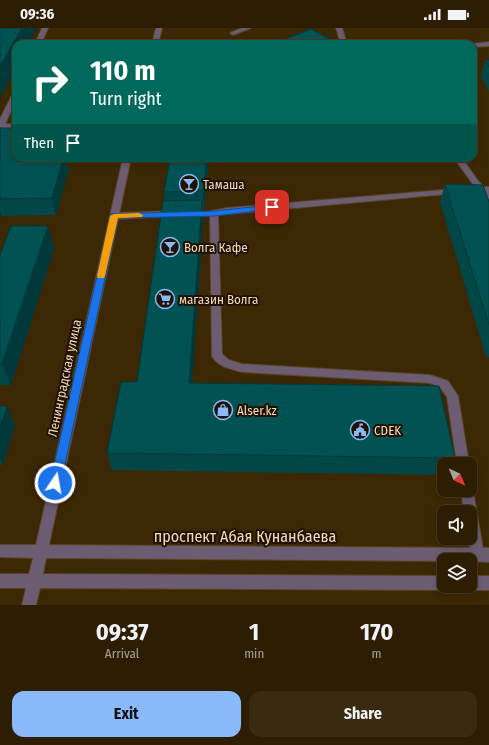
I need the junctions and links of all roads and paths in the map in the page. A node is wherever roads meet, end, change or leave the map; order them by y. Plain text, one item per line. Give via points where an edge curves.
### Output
1 (45, 28) edge
2 (159, 28) edge
3 (248, 28) edge
4 (339, 28) edge
5 (232, 33) dead end
6 (40, 40) edge
7 (156, 40) edge
8 (343, 40) edge
9 (489, 44) edge
10 (477, 45) edge
11 (12, 102) edge
12 (12, 126) edge
13 (1, 127) edge
14 (126, 162) edge
15 (461, 162) edge
16 (487, 191) edge
17 (184, 214) edge
18 (114, 216) junction
19 (462, 457) edge
20 (469, 497) edge
21 (0, 551) edge
22 (41, 551) junction
23 (483, 555) edge
24 (0, 582) edge
25 (34, 582) junction
26 (437, 583) edge
27 (477, 583) edge
28 (489, 583) edge
29 (29, 605) edge

1 - 6 street
2 - 7 street
3 - 5 street
4 - 8 street
9 - 10 street
11 - 13 street
12 - 13 street
14 - 18 street, Ленинградская улица
15 - 16 street via 475,183
16 - 19 street via 211,213 217,356 225,363 242,368 430,379 444,384 452,396
17 - 18 street
18 - 22 street, Ленинградская улица
20 - 23 street
21 - 22 street, проспект Абая Кунанбаева
22 - 23 street, проспект Абая Кунанбаева
22 - 25 street, Ленинградская улица
24 - 25 street
25 - 26 street
25 - 29 street, Ленинградская улица
27 - 28 street

